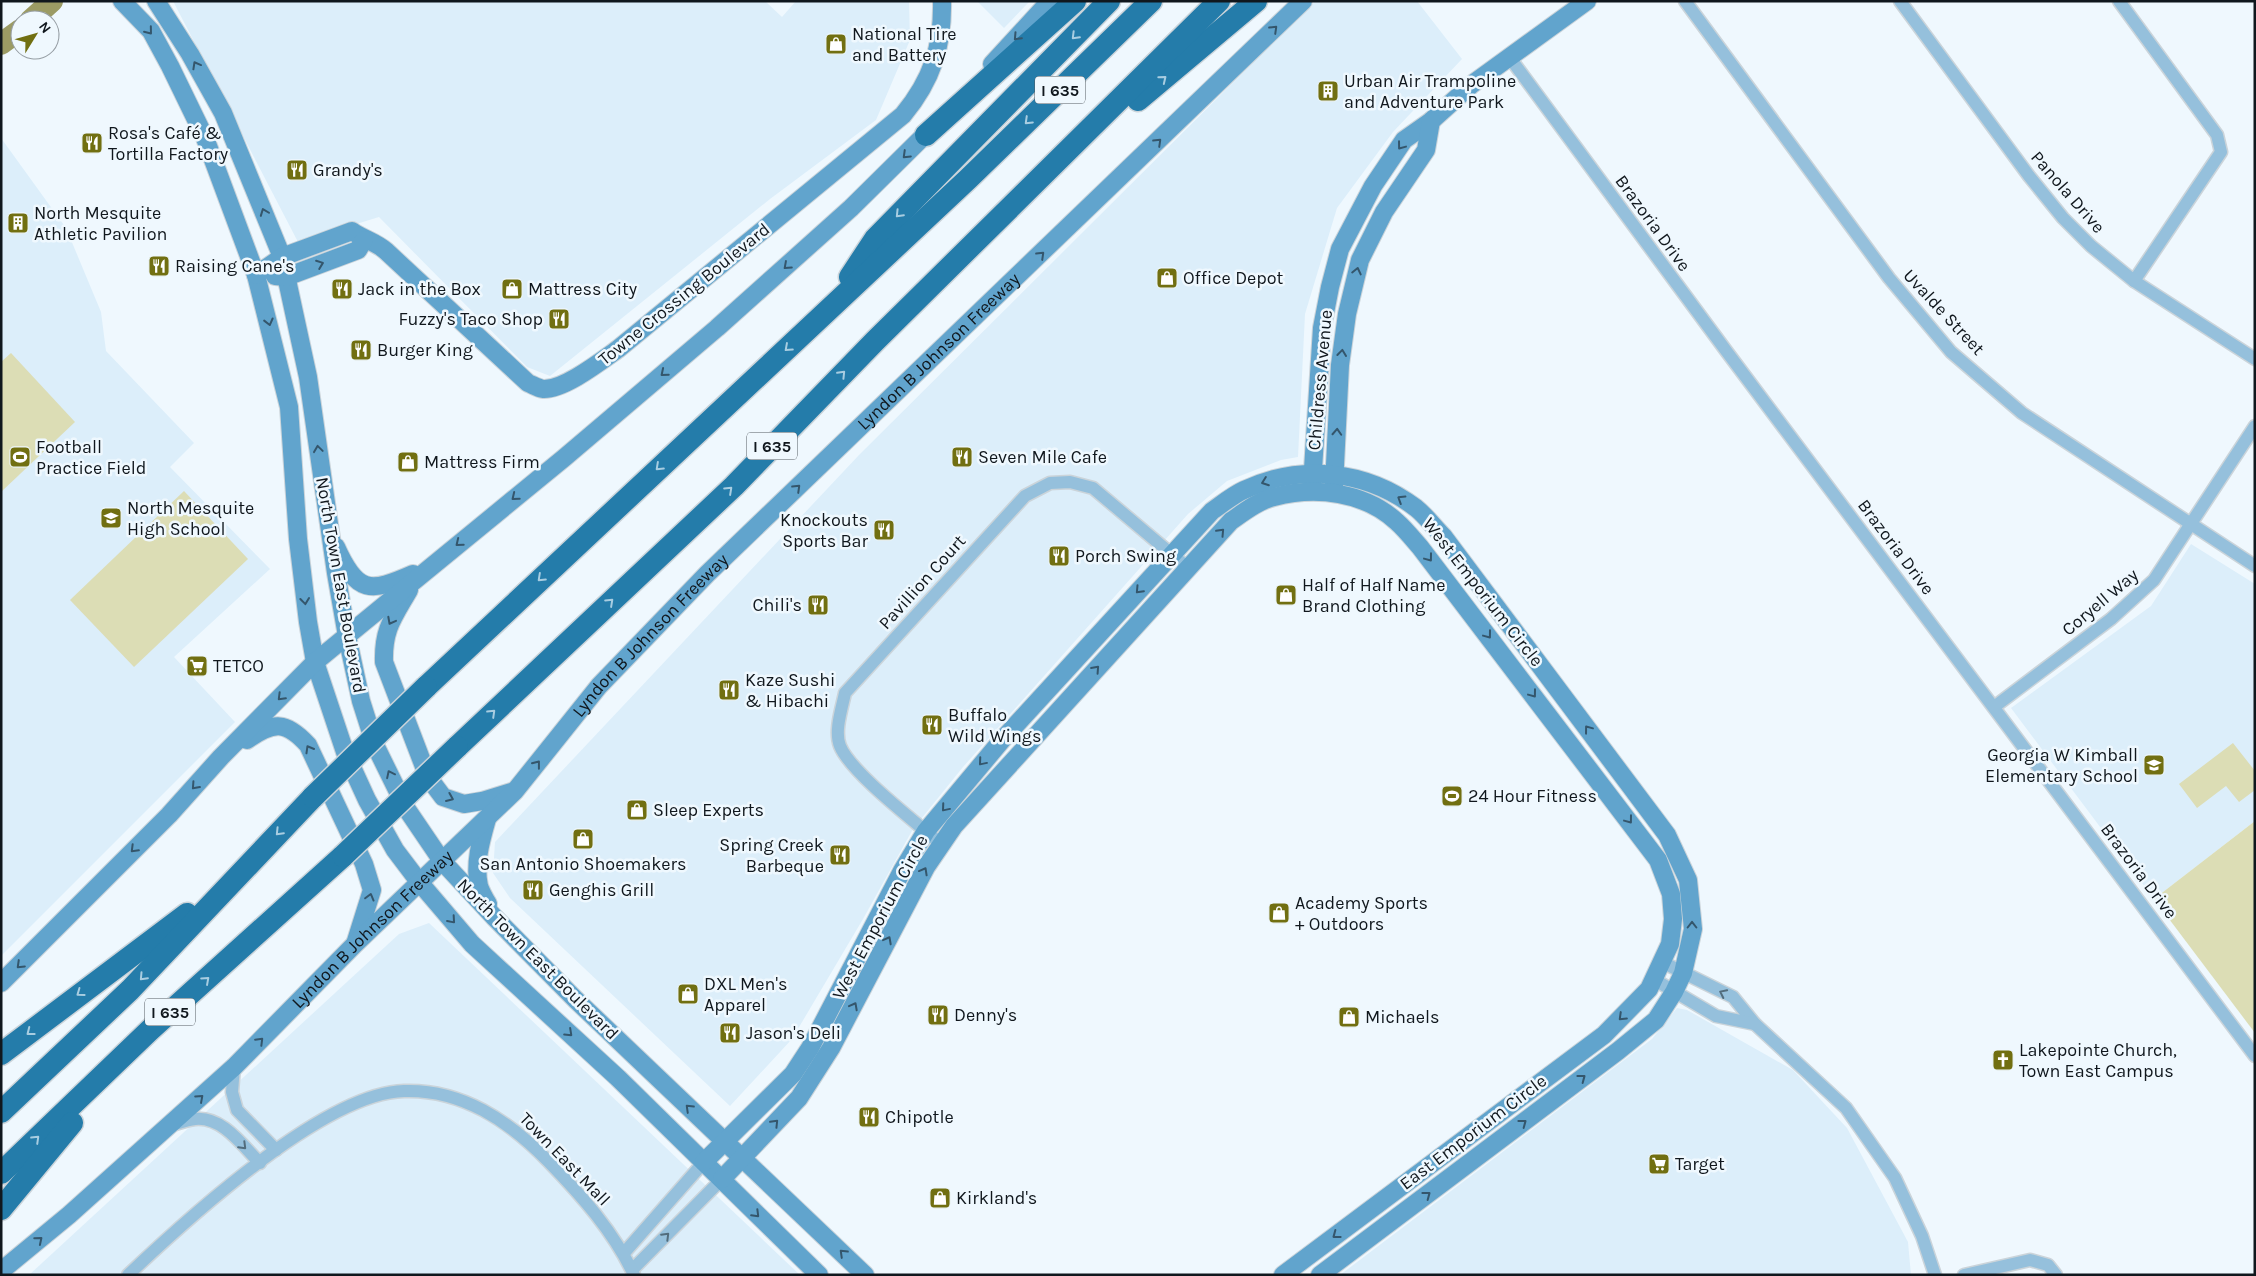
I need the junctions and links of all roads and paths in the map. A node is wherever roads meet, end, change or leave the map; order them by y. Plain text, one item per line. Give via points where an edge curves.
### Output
1 (122, 1) edge
2 (156, 1) edge
3 (942, 1) edge
4 (1050, 1) edge
5 (1075, 1) edge
6 (1109, 1) edge
7 (1151, 1) edge
8 (1219, 1) edge
9 (1256, 1) edge
10 (1303, 1) edge
11 (1587, 1) edge
12 (1685, 1) edge
13 (1900, 1) edge
14 (2119, 1) edge
15 (1510, 58) junction
16 (223, 113) junction
17 (1431, 121) junction
18 (198, 126) junction
19 (926, 135) junction
20 (1081, 139) junction
21 (364, 240) junction
22 (282, 258) junction
23 (256, 275) junction
24 (286, 277) junction
25 (2134, 282) junction
26 (1325, 312) junction
27 (824, 315) junction
28 (1346, 318) junction
29 (2255, 359) edge
30 (2255, 426) edge
31 (1312, 473) junction
32 (1335, 474) junction
33 (1311, 493) junction
34 (1334, 493) junction
35 (2190, 524) junction
36 (330, 532) junction
37 (1172, 554) junction
38 (432, 566) junction
39 (2255, 566) edge
40 (1188, 568) junction
41 (416, 579) junction
42 (346, 636) junction
43 (1523, 642) junction
44 (1503, 656) junction
45 (315, 662) junction
46 (1047, 691) junction
47 (1064, 705) junction
48 (1994, 707) junction
49 (221, 757) junction
50 (1617, 768) junction
51 (1599, 781) junction
52 (515, 791) junction
53 (488, 817) junction
54 (926, 830) junction
55 (942, 845) junction
56 (442, 861) junction
57 (236, 878) junction
58 (420, 883) junction
59 (494, 918) junction
60 (356, 944) junction
61 (1662, 962) junction
62 (850, 973) junction
63 (1683, 973) junction
64 (1654, 980) junction
65 (866, 981) junction
66 (1, 983) edge
67 (1674, 992) junction
68 (1755, 1024) junction
69 (1, 1054) edge
70 (2255, 1056) edge
71 (115, 1064) junction
72 (234, 1067) junction
73 (1533, 1088) junction
74 (1546, 1106) junction
75 (1, 1112) edge
76 (170, 1126) junction
77 (724, 1142) junction
78 (276, 1150) junction
79 (741, 1158) junction
80 (704, 1162) junction
81 (260, 1163) junction
82 (1, 1173) edge
83 (722, 1179) junction
84 (1374, 1206) junction
85 (1, 1208) edge
86 (1388, 1224) junction
87 (624, 1253) junction
88 (1, 1271) edge
89 (633, 1273) edge
90 (128, 1275) edge
91 (819, 1275) edge
92 (865, 1275) edge
93 (1283, 1275) edge
94 (1320, 1275) edge
95 (1935, 1275) edge
96 (1964, 1275) edge
97 (2056, 1275) edge

1 -> 18 main road, North Town East Boulevard via 151,31
16 -> 2 main road, North Town East Boulevard
3 - 21 main road, Towne Crossing Boulevard via 942,22 933,65 926,84 903,115 618,349 554,388 542,389 528,384 377,243
4 -> 19 main road
5 - 19 highway
6 -> 27 highway via 875,239
7 -> 27 highway, I 635
8 - 20 highway, I 635
20 -> 9 highway via 1134,103
52 -> 10 main road, Lyndon B Johnson Freeway via 599,686 707,574
11 - 15 main road, Childress Avenue
12 - 35 street, Uvalde Street via 1889,278 1951,352 2022,413
13 - 25 street, Panola Drive via 2058,211 2091,246
14 - 25 street via 2217,135 2221,152
15 - 17 main road, Childress Avenue via 1465,90
15 - 48 street, Brazoria Drive
16 - 18 main road
22 -> 16 main road, North Town East Boulevard
17 -> 26 main road, Childress Avenue via 1404,140 1373,186 1340,249
28 -> 17 main road, Childress Avenue via 1360,260 1384,212 1426,150
18 - 23 main road, North Town East Boulevard via 218,170
19 -> 38 main road via 851,208 717,328
71 -> 20 highway, I 635, bridge via 343,856 734,486 875,341
21 - 22 main road, Towne Crossing Boulevard via 352,231
24 -> 21 main road via 358,250
22 - 23 main road, Towne Crossing Boulevard
22 - 24 main road, North Town East Boulevard
23 - 24 main road
23 -> 45 main road, North Town East Boulevard via 289,407 298,539
36 -> 24 main road, North Town East Boulevard via 308,377
25 - 29 street, Panola Drive
26 - 28 main road
26 - 31 main road, Childress Avenue
27 -> 57 highway, I 635, bridge via 426,686
32 -> 28 main road, Childress Avenue via 1340,364
30 - 35 street, Coryell Way
31 - 32 main road, West Emporium Circle
31 - 33 main road, Childress Avenue
31 -> 37 main road, West Emporium Circle via 1277,478 1243,490 1212,511
32 - 34 main road, Childress Avenue
43 -> 32 main road, West Emporium Circle via 1443,536 1417,509 1386,489
33 - 34 main road, West Emporium Circle
40 -> 33 main road, West Emporium Circle via 1231,521 1250,508 1274,497
34 -> 44 main road, West Emporium Circle via 1358,499 1396,521 1420,547
35 - 39 street, Uvalde Street
35 - 48 street, Coryell Way via 2154,580 2112,618
36 - 38 main road via 348,570 372,588
36 - 42 main road, North Town East Boulevard
37 - 40 street, Pavillion Court
37 -> 46 main road, West Emporium Circle
37 - 54 street, Pavillion Court via 1093,488 1070,482 1050,483 1024,496 851,686 845,693 838,730 839,745 850,764
38 - 41 main road
47 -> 40 main road, West Emporium Circle
41 - 42 main road
41 -> 52 main road via 388,626 383,643 384,662 428,777 443,796 464,804
42 - 45 main road
56 -> 42 main road, North Town East Boulevard via 406,808 375,745
43 - 44 main road
50 -> 43 main road, West Emporium Circle
44 -> 51 main road, West Emporium Circle
45 -> 49 main road
45 - 58 main road, North Town East Boulevard via 345,752 367,800
46 - 47 main road
46 -> 54 main road, West Emporium Circle
47 - 55 main road, West Emporium Circle via 954,826
48 - 70 street, Brazoria Drive
60 -> 49 main road via 372,890 364,864 308,745 286,727 264,728
49 -> 66 main road
50 - 51 main road
63 -> 50 main road, West Emporium Circle via 1693,929 1688,880 1667,834
51 -> 61 main road, West Emporium Circle via 1654,854 1666,877 1673,918 1670,944
52 - 53 main road, Lyndon B Johnson Freeway
53 - 56 main road, Lyndon B Johnson Freeway
53 - 59 main road via 479,845 479,886
54 - 55 street, Pavillion Court
54 - 62 main road, West Emporium Circle
65 -> 55 main road, West Emporium Circle via 926,867
56 - 58 main road, Lyndon B Johnson Freeway
56 - 59 main road, North Town East Boulevard
57 -> 69 highway
57 -> 75 highway, I 635 via 130,990
58 - 60 main road, Lyndon B Johnson Freeway
58 -> 80 main road, North Town East Boulevard via 472,944
77 -> 59 main road, North Town East Boulevard
72 -> 60 main road, Lyndon B Johnson Freeway
61 - 63 street
61 - 64 main road, West Emporium Circle
62 - 65 main road
62 - 77 main road, West Emporium Circle via 793,1074
63 - 67 main road, West Emporium Circle
68 -> 63 street via 1733,997
64 - 67 street
64 -> 73 main road, East Emporium Circle via 1604,1035
79 -> 65 main road, West Emporium Circle via 814,1078
67 - 68 street via 1716,1016
74 -> 67 main road, East Emporium Circle via 1656,1020
68 - 95 street via 1846,1108 1895,1178 1922,1236
82 -> 71 highway, I 635
71 - 85 highway via 77,1117
76 -> 72 main road, Lyndon B Johnson Freeway
72 - 78 street via 232,1092 237,1110
73 - 74 main road
73 - 84 main road, East Emporium Circle
86 -> 74 main road, East Emporium Circle
76 -> 81 street via 195,1119 214,1120
88 -> 76 main road, Lyndon B Johnson Freeway
77 - 79 main road, North Town East Boulevard
77 - 80 main road, West Emporium Circle
78 - 81 street, Town East Mall
78 - 87 street, Town East Mall via 360,1100 403,1091 452,1096 502,1120 525,1137 599,1218
79 - 83 main road, West Emporium Circle
92 -> 79 main road, North Town East Boulevard
80 - 83 main road, North Town East Boulevard
80 - 87 street
81 - 90 street, Town East Mall via 183,1223
89 -> 83 street
83 -> 91 main road, North Town East Boulevard
84 - 86 main road
84 -> 93 main road, East Emporium Circle
86 - 94 main road, East Emporium Circle
87 - 89 street, Town East Mall
96 - 97 street via 2030,1260 2048,1264

